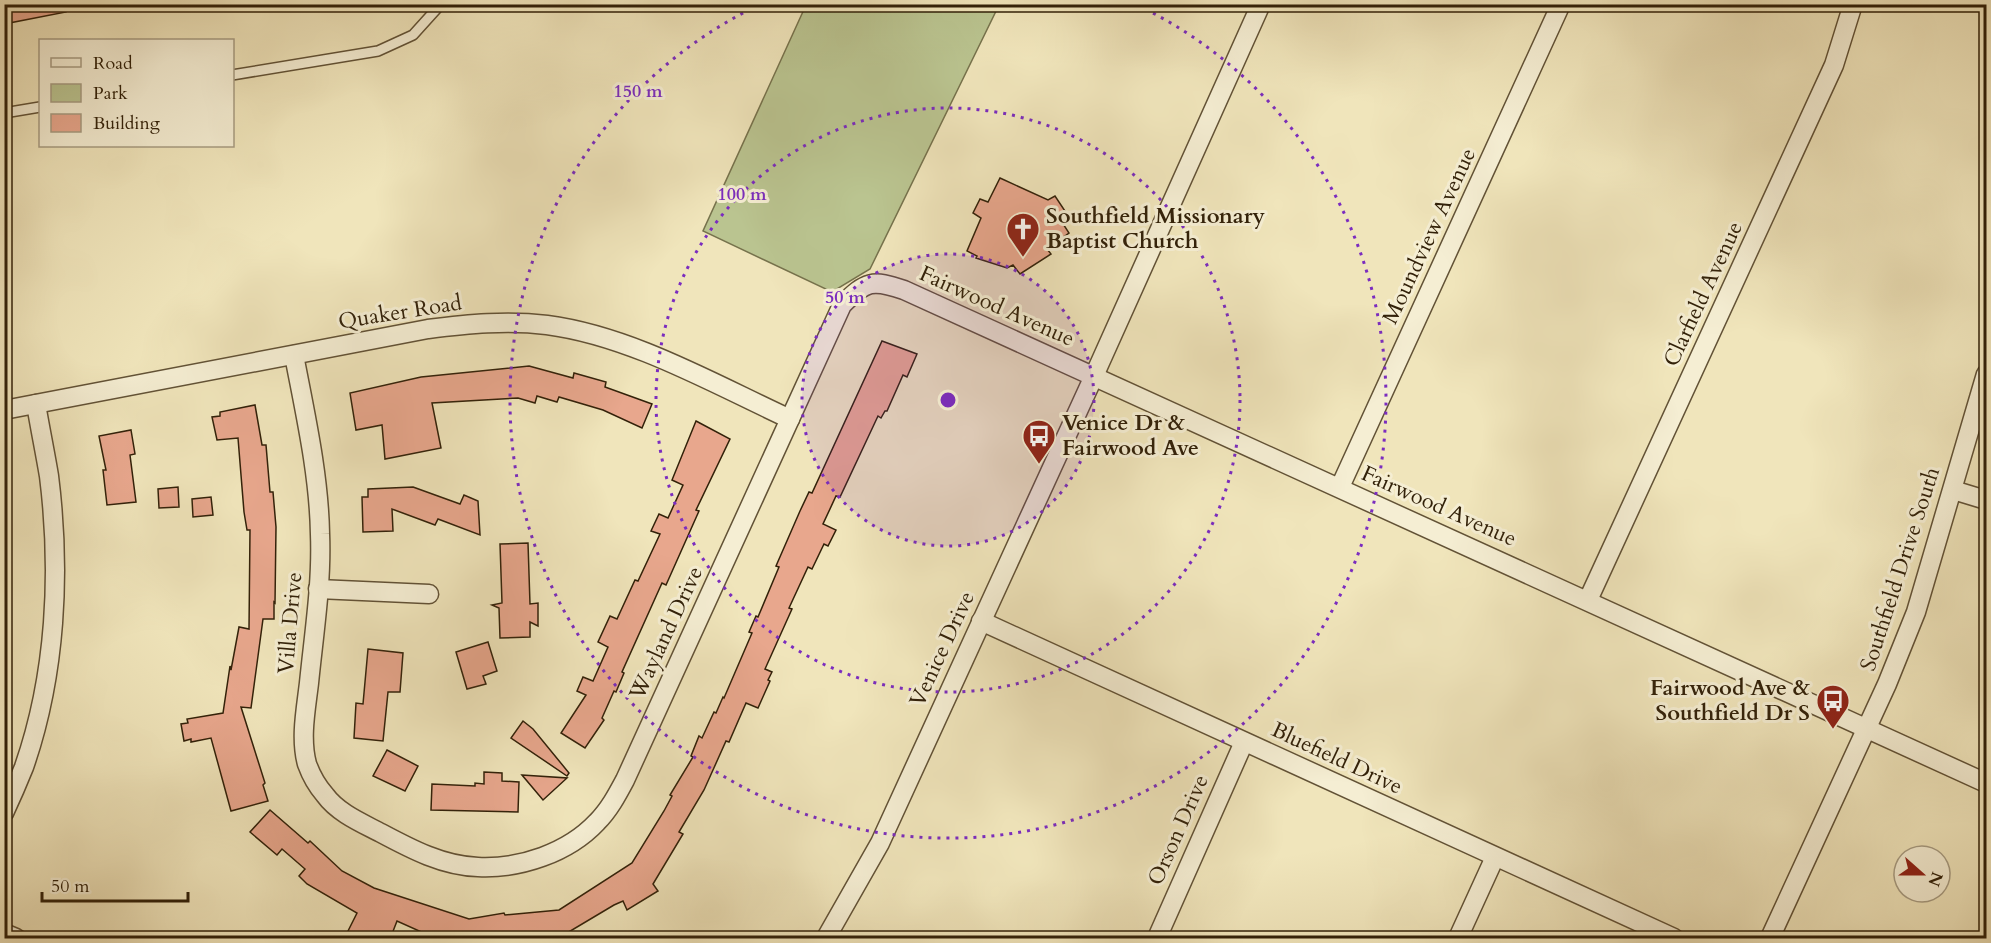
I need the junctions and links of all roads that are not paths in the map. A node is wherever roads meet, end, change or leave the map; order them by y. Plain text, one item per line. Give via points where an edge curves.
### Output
1 (441, 4) edge
2 (1261, 4) edge
3 (1561, 4) edge
4 (1853, 4) edge
5 (234, 75) edge
6 (39, 107) edge
7 (4, 113) edge
8 (870, 283) joint
9 (294, 355) junction
10 (1986, 374) edge
11 (1094, 376) junction
12 (36, 404) junction
13 (4, 410) edge
14 (790, 419) junction
15 (1340, 487) junction
16 (1953, 490) junction
17 (1986, 500) edge
18 (318, 589) junction
19 (429, 594) dead end
20 (1588, 600) junction
21 (981, 621) junction
22 (1867, 728) junction
23 (1244, 742) junction
24 (1986, 783) edge
25 (4, 813) edge
26 (406, 846) joint
27 (1495, 857) junction
28 (4, 933) edge
29 (16, 939) edge
30 (826, 939) edge
31 (1157, 939) edge
32 (1458, 939) edge
33 (1674, 939) edge
34 (1770, 939) edge

1 - 5 lane via 412,35 378,51
2 - 11 street, Venice Drive
3 - 15 street, Moundview Avenue
4 - 20 street, Clarfield Avenue via 1834,65
6 - 7 lane
8 - 11 street, Fairwood Avenue via 904,290
8 - 14 street, Wayland Drive via 842,305
9 - 12 street, Quaker Road
9 - 14 street, Quaker Road via 428,328 512,322 547,325 577,330 643,351
9 - 18 street, Villa Drive via 316,477 321,534
10 - 16 street, Southfield Drive South
11 - 15 street, Fairwood Avenue
11 - 21 street, Venice Drive
12 - 13 street, Quaker Road
12 - 25 street via 49,476 55,543 54,610 40,707 24,766
14 - 26 street, Wayland Drive via 625,780 598,821 559,849 509,866 465,867
15 - 20 street, Fairwood Avenue
16 - 17 street
16 - 22 street, Southfield Drive South via 1916,612
18 - 19 street
18 - 26 street, Villa Drive via 304,725 308,764 315,782 341,810
20 - 22 street, Fairwood Avenue
21 - 23 street, Bluefield Drive
21 - 30 street, Venice Drive via 880,843
22 - 24 street, Fairwood Avenue
22 - 34 street, Southfield Drive South
23 - 27 street, Bluefield Drive
23 - 31 street, Orson Drive
27 - 32 street
27 - 33 street, Bluefield Drive
28 - 29 street

